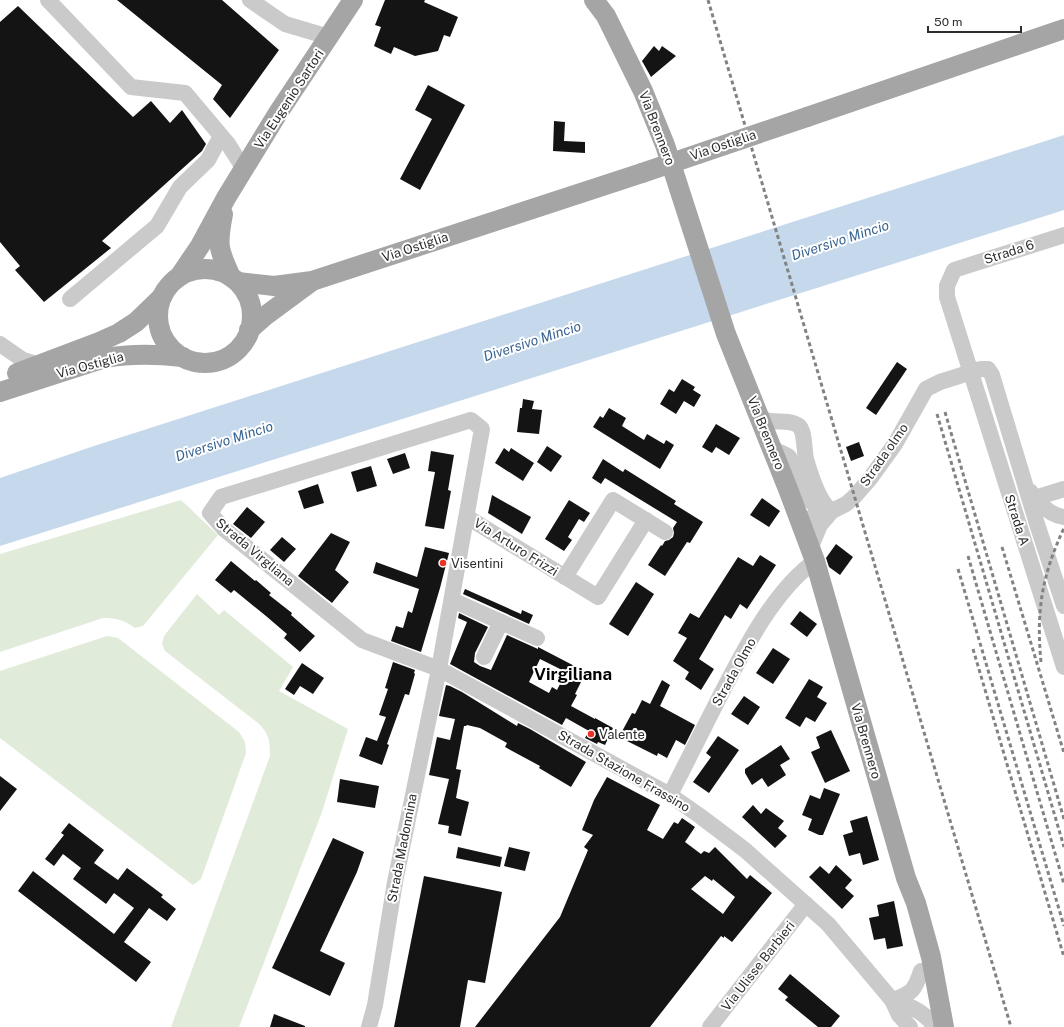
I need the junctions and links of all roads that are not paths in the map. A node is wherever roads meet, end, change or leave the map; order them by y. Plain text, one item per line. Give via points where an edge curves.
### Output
1 (48, 0) edge
2 (250, 0) edge
3 (353, 0) edge
4 (594, 0) edge
5 (1064, 29) edge
6 (329, 36) junction
7 (221, 136) junction
8 (244, 169) junction
9 (226, 198) junction
10 (1064, 235) edge
11 (954, 270) joint
12 (179, 277) junction
13 (234, 280) junction
14 (312, 281) junction
15 (162, 297) junction
16 (70, 299) dead end
17 (249, 330) junction
18 (0, 344) edge
19 (183, 357) junction
20 (25, 363) junction
21 (970, 373) junction
22 (0, 379) edge
23 (0, 387) edge
24 (0, 392) edge
25 (760, 418) junction
26 (471, 420) joint
27 (772, 448) junction
28 (1025, 483) junction
29 (1064, 489) edge
30 (1035, 498) junction
31 (832, 511) junction
32 (467, 517) junction
33 (1064, 517) edge
34 (646, 520) junction
35 (803, 530) junction
36 (665, 532) dead end
37 (812, 555) junction
38 (565, 577) junction
39 (452, 600) junction
40 (1064, 606) edge
41 (500, 622) junction
42 (537, 638) dead end
43 (484, 657) dead end
44 (1064, 667) edge
45 (439, 669) junction
46 (670, 795) junction
47 (906, 878) junction
48 (806, 904) junction
49 (921, 971) junction
50 (892, 1000) junction
51 (936, 1021) edge
52 (908, 1024) edge
53 (368, 1027) edge
54 (710, 1027) edge

1 - 7 street via 131,87 185,93
2 - 6 street via 285,24
3 - 6 main road, Via Eugenio Sartori
4 - 25 main road, Via Brennero via 606,16 643,91 665,145 726,334
5 - 14 main road, Via Ostiglia, bridge via 642,173
6 - 8 main road, Via Eugenio Sartori
7 - 8 street
7 - 16 street via 208,160 180,187 157,226
8 - 9 main road, Via Eugenio Sartori
9 - 12 main road, Via Eugenio Sartori via 200,246
9 - 13 main road, Via Eugenio Sartori via 219,248 221,257
10 - 11 street, Strada 6
11 - 21 street, Strada A via 947,286 946,297
12 - 13 main road via 203,269 214,270
12 - 15 main road via 167,288
13 - 14 main road, Via Ostiglia via 265,286
13 - 17 main road via 246,294 250,304
14 - 17 main road, Via Ostiglia
15 - 19 main road via 158,311 160,330 168,344
15 - 20 main road, Via Ostiglia via 136,322 119,333 99,342
17 - 19 main road via 241,345 224,358 200,362
18 - 20 street
19 - 24 main road, Via Ostiglia via 142,354 105,358
20 - 22 main road, Via Ostiglia
20 - 23 main road via 18,380
21 - 28 street via 988,369 992,375
21 - 31 street, Strada olmo via 926,389 895,444 868,480 846,504
21 - 44 street, Strada A
25 - 27 main road, Via Brennero
25 - 31 street via 766,422 790,423 801,429 809,468 822,500
26 - 32 street, Strada Madonnina via 482,429
26 - 45 street, Strada Virgliana via 221,497 210,513 224,529 362,640
27 - 31 street via 790,459 810,502 824,510
27 - 35 main road, Via Brennero
28 - 30 street
28 - 40 street
29 - 30 street
30 - 33 street via 1054,515
31 - 35 street, Strada olmo via 813,516
31 - 37 street, Strada olmo via 820,525
32 - 38 street, Via Arturo Frizzi
32 - 39 street, Strada Madonnina
34 - 36 street, Via Arturo Frizzi
34 - 38 street, Via Arturo Frizzi via 598,597
34 - 38 street, Via Arturo Frizzi via 607,496
35 - 37 main road, Via Brennero
37 - 46 street, Strada Olmo via 773,605 742,654
37 - 47 main road, Via Brennero
39 - 41 street
39 - 45 street, Strada Madonnina
41 - 42 street
41 - 43 street
45 - 46 street, Strada Stazione Frassino
45 - 53 street, Strada Madonnina via 396,875 375,1005
46 - 48 street, Strada Stazione Frassino via 745,850
47 - 49 main road, Via Brennero via 908,904
47 - 51 main road, Via Brennero via 931,957
48 - 50 street, Strada Stazione Frassino via 828,924
48 - 54 street, Via Ulisse Barbieri
49 - 50 street via 916,986 905,996
49 - 51 main road, Via Brennero
50 - 51 street via 920,1011
50 - 52 street, Strada Stazione Frassino via 899,1015
51 - 52 street via 918,1025

